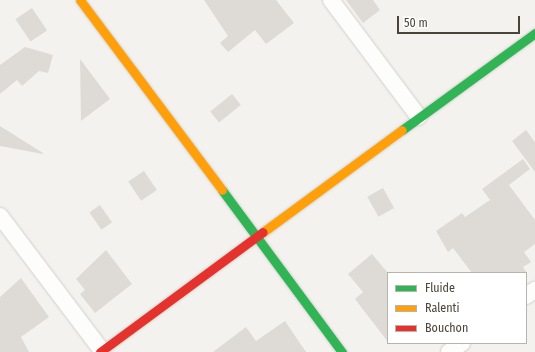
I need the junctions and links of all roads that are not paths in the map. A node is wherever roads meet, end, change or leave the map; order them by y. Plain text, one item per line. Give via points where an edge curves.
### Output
1 (80, 0) edge
2 (331, 0) edge
3 (535, 33) edge
4 (419, 117) junction
5 (0, 216) edge
6 (255, 235) junction
7 (461, 344) edge
8 (101, 351) edge
9 (342, 352) edge
10 (449, 352) edge

1 - 6 street
2 - 4 street
3 - 4 street
4 - 6 street
5 - 8 street
6 - 8 street
6 - 9 street
7 - 10 street

